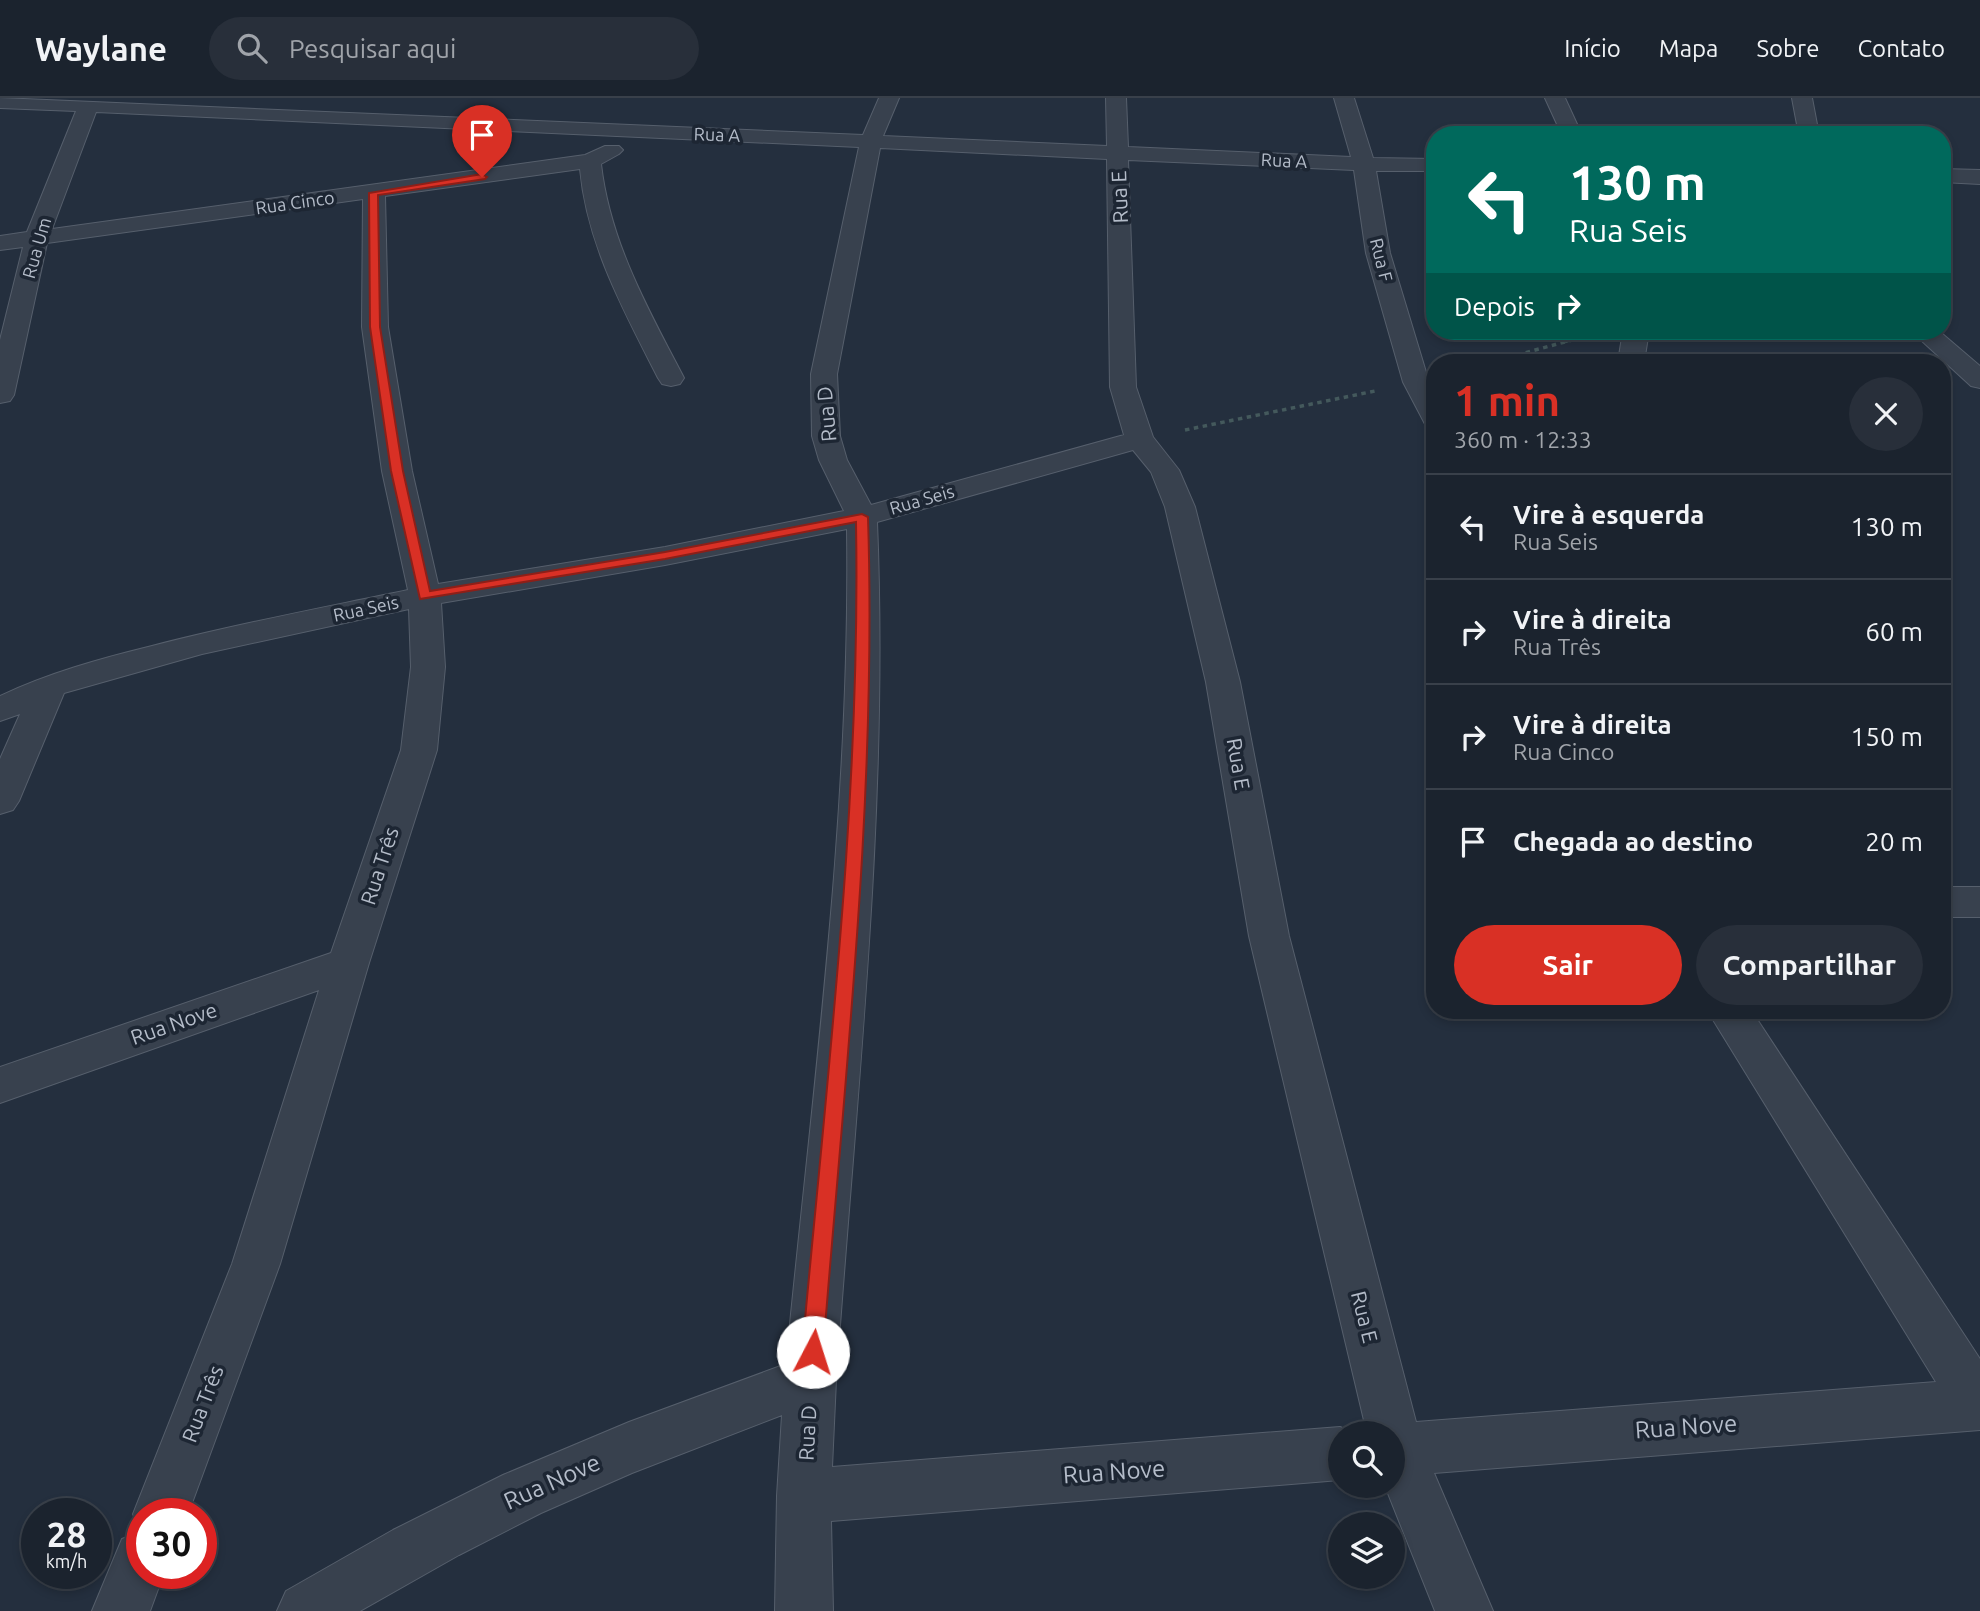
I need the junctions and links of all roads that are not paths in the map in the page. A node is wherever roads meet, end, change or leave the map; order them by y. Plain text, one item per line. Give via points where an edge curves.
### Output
1 (890, 98) edge
2 (1116, 98) edge
3 (1344, 98) edge
4 (1555, 98) edge
5 (1802, 98) edge
6 (0, 103) edge
7 (88, 106) junction
8 (1568, 126) edge
9 (1807, 126) edge
10 (649, 133) junction
11 (871, 141) junction
12 (1119, 153) junction
13 (590, 161) junction
14 (1364, 164) junction
15 (1426, 164) edge
16 (1951, 175) edge
17 (1980, 177) edge
18 (374, 193) junction
19 (37, 237) junction
20 (0, 243) edge
21 (1934, 340) edge
22 (1950, 354) edge
23 (1951, 355) edge
24 (671, 378) dead end
25 (1980, 380) edge
26 (0, 395) edge
27 (1426, 401) edge
28 (1139, 439) junction
29 (862, 517) junction
30 (425, 596) junction
31 (50, 686) junction
32 (0, 710) edge
33 (0, 801) edge
34 (1951, 902) edge
35 (1980, 902) edge
36 (348, 963) junction
37 (1734, 1019) edge
38 (0, 1085) edge
39 (810, 1380) junction
40 (1980, 1404) edge
41 (1389, 1421) edge
42 (1405, 1441) edge
43 (1328, 1455) edge
44 (1405, 1469) edge
45 (804, 1496) junction
46 (166, 1498) edge
47 (130, 1589) edge
48 (121, 1611) edge
49 (306, 1611) edge
50 (804, 1611) edge
51 (1464, 1611) edge

1 - 11 street, Rua D
2 - 12 street, Rua E
3 - 14 street, Rua F
4 - 8 street
5 - 9 street
6 - 7 street, Rua A
7 - 10 street, Rua A
7 - 19 street, Rua Um
10 - 11 street, Rua A
10 - 13 street, Rua Cinco
11 - 12 street, Rua A
11 - 29 street, Rua D via 824,374 826,436 832,460
12 - 14 street, Rua A
12 - 28 street, Rua E via 1124,387
13 - 18 street, Rua Cinco
13 - 24 street via 592,191 609,245
14 - 15 street, Rua A
14 - 27 street, Rua F via 1378,253 1416,382
16 - 17 street
18 - 19 street, Rua Cinco
18 - 30 street, Rua Três via 375,327 397,471
19 - 20 street, Rua Cinco
19 - 26 street, Rua Um
21 - 22 street
23 - 25 street
28 - 29 street, Rua Seis
28 - 41 street, Rua E via 1165,470 1180,507 1223,682 1269,936
29 - 30 street, Rua Seis
29 - 39 street, Rua D via 865,628 859,803
30 - 31 street, Rua Seis via 104,668
30 - 36 street, Rua Três via 428,667 419,750
31 - 32 street, Rua Seis
31 - 33 street
34 - 35 street
36 - 38 street, Rua Nove
36 - 46 street, Rua Três via 256,1264
37 - 40 street, Rua Nove
39 - 45 street, Rua D
39 - 49 street, Rua Nove via 631,1447 522,1494 397,1557
40 - 42 street, Rua Nove
43 - 45 street, Rua Nove
44 - 51 street, Rua E
45 - 50 street, Rua D
47 - 48 street

